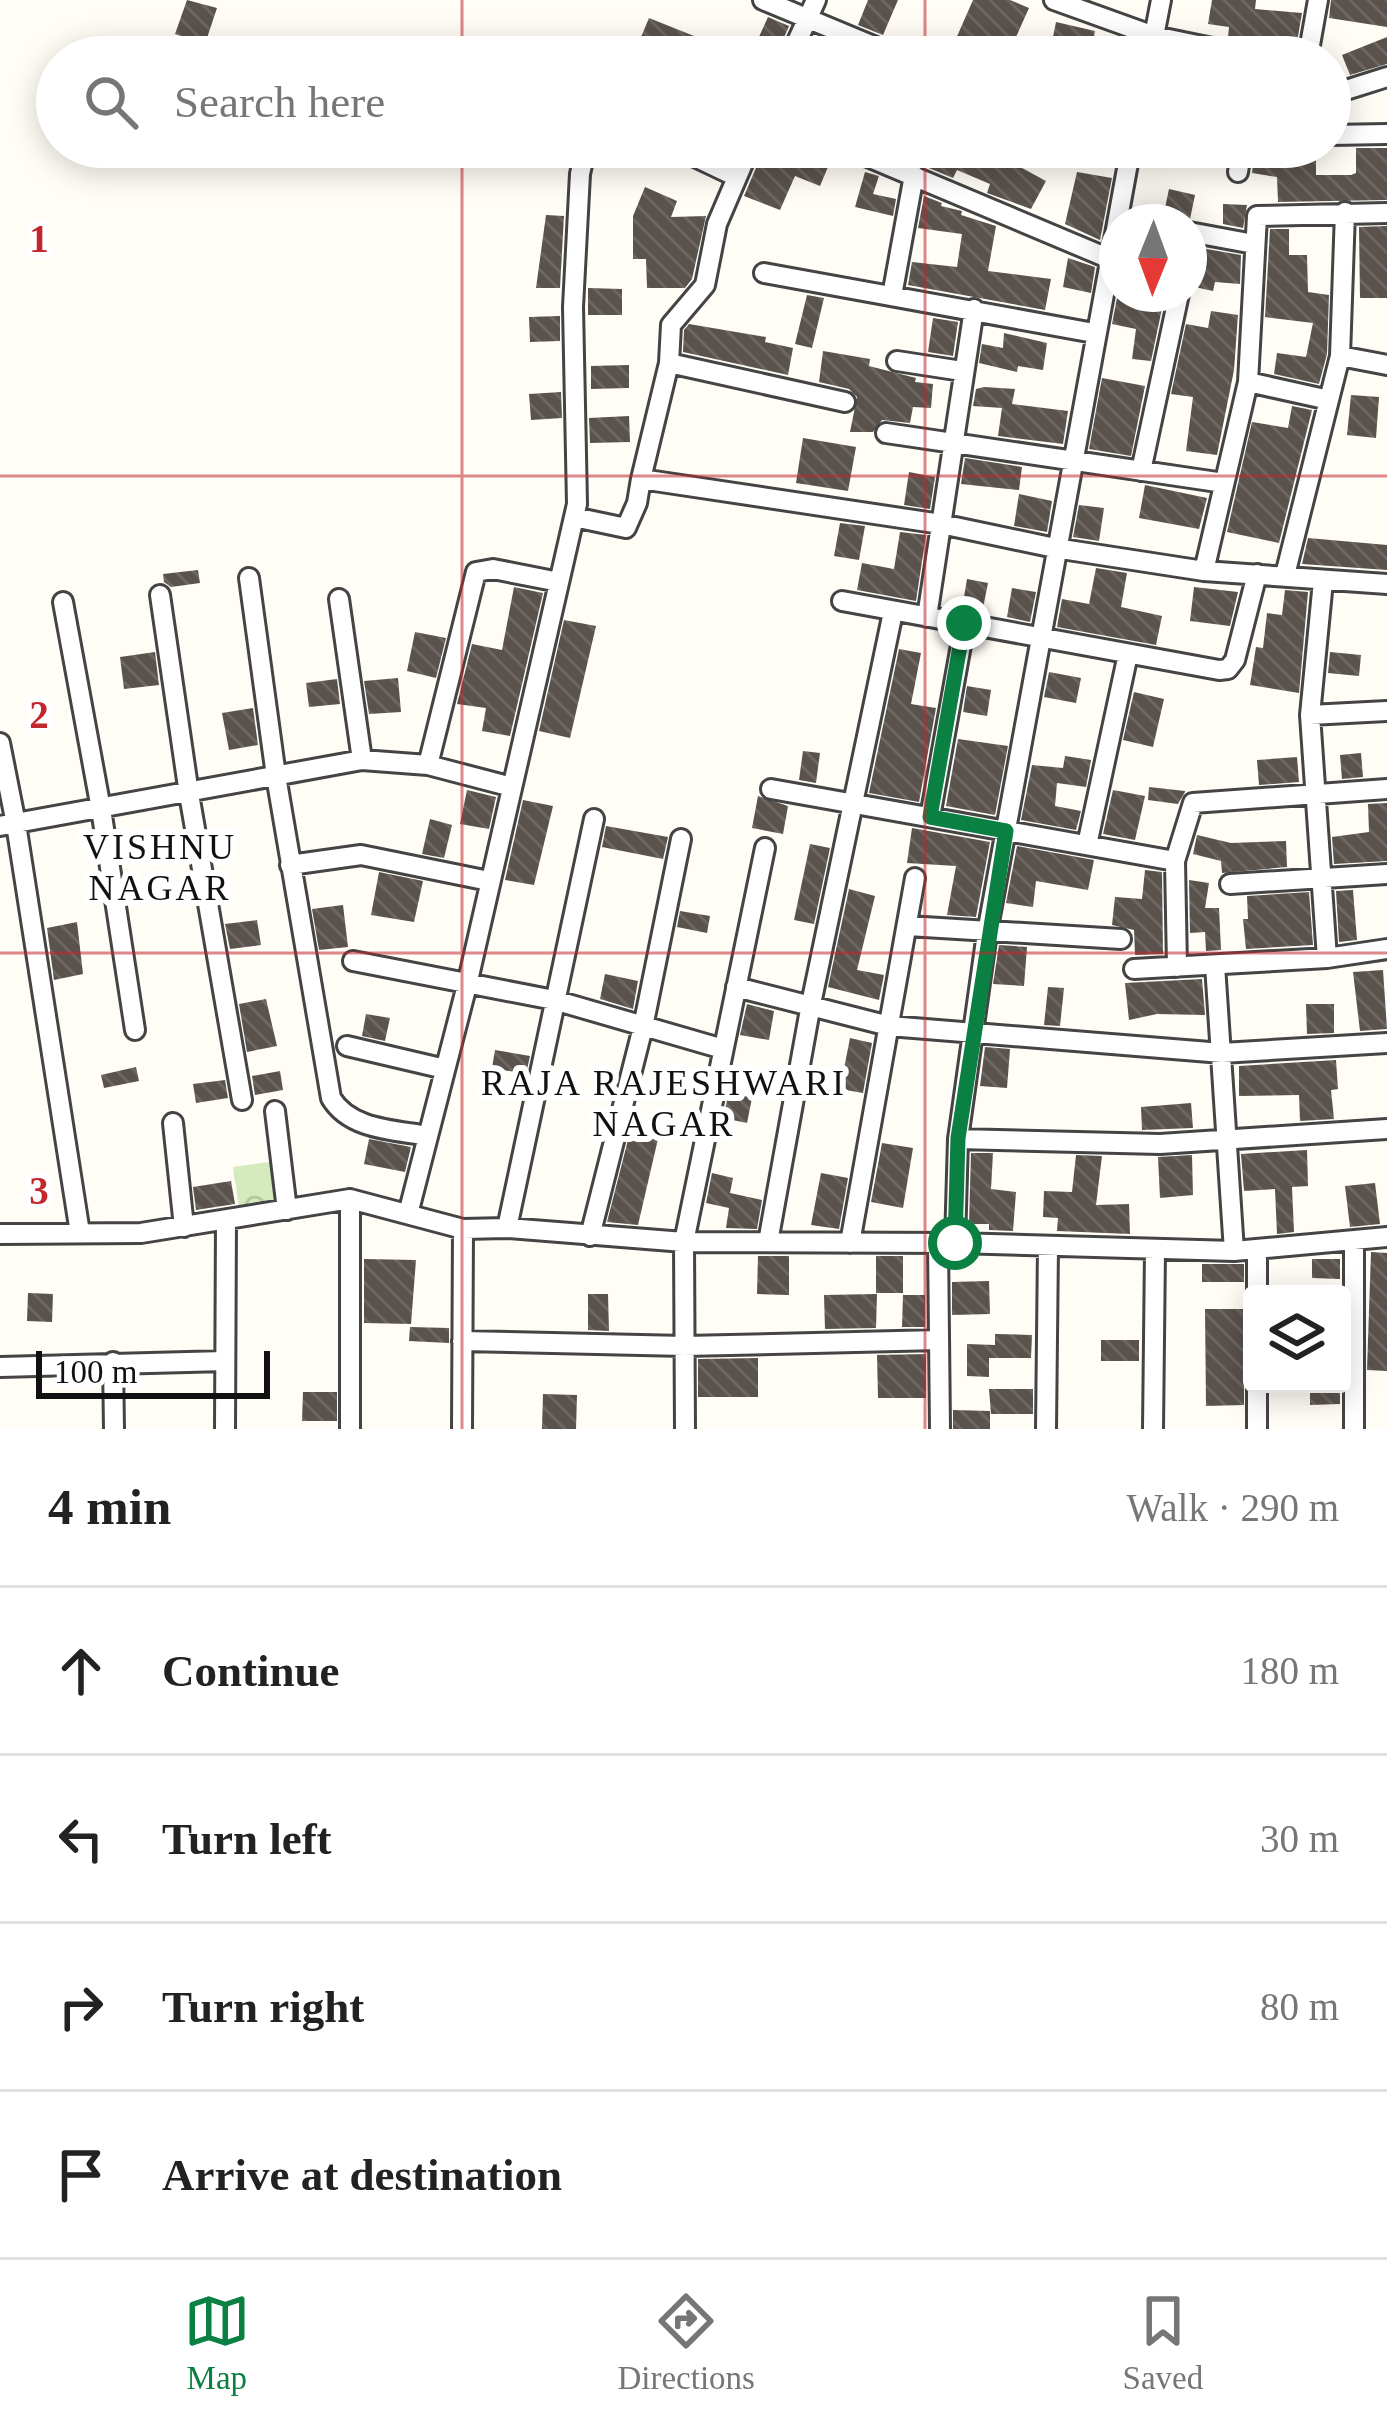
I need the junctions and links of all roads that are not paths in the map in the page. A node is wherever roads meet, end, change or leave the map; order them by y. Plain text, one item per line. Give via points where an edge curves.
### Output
1 (764, 0) edge
2 (1054, 0) edge
3 (1161, 0) edge
4 (1318, 0) edge
5 (812, 9) edge
6 (1154, 35) junction
7 (862, 36) edge
8 (1159, 36) edge
9 (1312, 36) edge
10 (1387, 77) edge
11 (1351, 88) edge
12 (1387, 134) edge
13 (1351, 135) edge
14 (581, 168) edge
15 (718, 168) edge
16 (741, 168) edge
17 (895, 168) edge
18 (1127, 168) edge
19 (1239, 168) edge
20 (1238, 172) dead end
21 (914, 176) junction
22 (737, 177) junction
23 (1120, 204) edge
24 (1345, 212) junction
25 (1387, 213) edge
26 (1207, 239) edge
27 (1254, 244) junction
28 (1099, 255) edge
29 (764, 273) dead end
30 (892, 296) junction
31 (1099, 308) edge
32 (974, 310) junction
33 (1175, 312) edge
34 (1094, 333) junction
35 (1340, 356) junction
36 (897, 361) dead end
37 (669, 363) junction
38 (1387, 365) edge
39 (962, 371) junction
40 (1248, 382) junction
41 (1329, 400) junction
42 (845, 402) dead end
43 (886, 433) dead end
44 (953, 444) junction
45 (1072, 458) junction
46 (1141, 471) junction
47 (641, 479) junction
48 (1224, 483) junction
49 (574, 518) junction
50 (941, 524) junction
51 (1055, 548) junction
52 (1204, 571) junction
53 (1257, 574) junction
54 (1286, 575) junction
55 (249, 578) dead end
56 (1323, 581) junction
57 (560, 582) junction
58 (1387, 584) edge
59 (160, 596) dead end
60 (339, 599) dead end
61 (842, 601) dead end
62 (63, 602) dead end
63 (893, 611) junction
64 (927, 616) junction
65 (964, 623) junction
66 (1041, 636) junction
67 (1128, 654) junction
68 (1387, 711) edge
69 (1310, 715) junction
70 (0, 743) edge
71 (362, 760) junction
72 (428, 765) junction
73 (276, 776) junction
74 (512, 787) junction
75 (1387, 789) edge
76 (771, 790) dead end
77 (189, 794) junction
78 (1315, 796) junction
79 (852, 804) junction
80 (101, 809) junction
81 (930, 817) junction
82 (594, 819) dead end
83 (8, 825) edge
84 (1006, 831) junction
85 (682, 839) dead end
86 (1087, 845) junction
87 (765, 848) dead end
88 (1175, 861) junction
89 (290, 865) junction
90 (1387, 874) edge
91 (915, 878) dead end
92 (1320, 878) junction
93 (489, 881) junction
94 (1230, 884) dead end
95 (908, 926) junction
96 (987, 933) junction
97 (1120, 939) dead end
98 (1387, 950) edge
99 (1327, 958) junction
100 (353, 961) dead end
101 (1215, 964) junction
102 (1177, 967) junction
103 (1134, 969) dead end
104 (467, 985) junction
105 (736, 987) junction
106 (554, 1000) junction
107 (811, 1004) junction
108 (889, 1026) junction
109 (643, 1027) junction
110 (135, 1030) dead end
111 (974, 1033) junction
112 (1387, 1042) edge
113 (347, 1046) dead end
114 (723, 1049) junction
115 (1222, 1054) junction
116 (446, 1069) junction
117 (242, 1100) dead end
118 (275, 1111) dead end
119 (172, 1123) dead end
120 (1387, 1130) edge
121 (428, 1136) junction
122 (958, 1138) junction
123 (1226, 1138) junction
124 (350, 1199) junction
125 (287, 1210) junction
126 (408, 1214) junction
127 (226, 1221) junction
128 (184, 1226) junction
129 (507, 1228) junction
130 (463, 1229) junction
131 (80, 1233) junction
132 (0, 1234) edge
133 (590, 1236) junction
134 (1387, 1238) edge
135 (684, 1242) junction
136 (768, 1242) junction
137 (1354, 1242) junction
138 (850, 1243) junction
139 (947, 1243) junction
140 (1048, 1246) junction
141 (1256, 1249) junction
142 (1155, 1250) junction
143 (1234, 1251) junction
144 (1256, 1285) edge
145 (939, 1340) junction
146 (463, 1341) junction
147 (685, 1346) junction
148 (225, 1361) junction
149 (113, 1362) junction
150 (0, 1367) edge
151 (1256, 1393) edge
152 (114, 1429) edge
153 (225, 1429) edge
154 (350, 1429) edge
155 (462, 1429) edge
156 (685, 1429) edge
157 (940, 1429) edge
158 (1046, 1429) edge
159 (1153, 1429) edge
160 (1256, 1429) edge
161 (1354, 1429) edge

1 - 5 street
2 - 6 street
3 - 6 street
4 - 9 street
5 - 7 street
6 - 8 street
10 - 11 street
12 - 13 street
14 - 49 street
15 - 22 street
16 - 22 street
17 - 21 street
18 - 23 street
19 - 20 street
21 - 28 street
21 - 30 street
22 - 37 street via 705,285 670,326
24 - 25 street
24 - 27 street via 1257,216
24 - 35 street
26 - 27 street
27 - 40 street
29 - 30 street
30 - 32 street
31 - 34 street
32 - 34 street
32 - 39 street
33 - 46 street
34 - 45 street
35 - 38 street
35 - 41 street
36 - 39 street
37 - 42 street
37 - 47 street
39 - 44 street
40 - 41 street
40 - 48 street
41 - 54 street
43 - 44 street
44 - 45 street
44 - 50 street
45 - 46 street
45 - 51 street
46 - 48 street
47 - 49 street via 626,529
47 - 50 street
48 - 52 street
49 - 57 street
50 - 51 street
50 - 64 street
51 - 52 street
51 - 66 street
52 - 53 street
53 - 54 street
53 - 67 street via 1228,669
54 - 56 street
55 - 73 street
56 - 58 street
56 - 69 street
57 - 72 street via 476,572
57 - 74 street
59 - 77 street
60 - 71 street
61 - 63 street
62 - 80 street
63 - 64 street
63 - 79 street
64 - 65 street
65 - 66 street
65 - 81 street
66 - 67 street
66 - 84 street
67 - 86 street
68 - 69 street
69 - 78 street
70 - 83 street
71 - 72 street
71 - 73 street
72 - 74 street
73 - 77 street
73 - 89 street
74 - 93 street
75 - 78 street
76 - 79 street
77 - 80 street
77 - 117 street
78 - 88 street via 1193,802
78 - 92 street
79 - 81 street
79 - 107 street
80 - 83 street
80 - 110 street
81 - 84 street
82 - 106 street
83 - 131 street
84 - 86 street
84 - 96 street
85 - 109 street
86 - 88 street
87 - 105 street
88 - 102 street
89 - 93 street via 361,855
89 - 121 street via 331,1098 358,1122
90 - 92 street
91 - 95 street
92 - 94 street
92 - 99 street
93 - 104 street
95 - 96 street
95 - 108 street
96 - 97 street
96 - 111 street
98 - 99 street
99 - 101 street
100 - 104 street
101 - 102 street
101 - 115 street
102 - 103 street
104 - 106 street
104 - 116 street
105 - 107 street
105 - 114 street
106 - 109 street
106 - 129 street
107 - 108 street
107 - 136 street
108 - 111 street
108 - 138 street
109 - 114 street
109 - 133 street
111 - 115 street
111 - 122 street
112 - 115 street
113 - 116 street
114 - 135 street
115 - 123 street
116 - 121 street
118 - 125 street
119 - 128 street
120 - 123 street
121 - 126 street
122 - 123 street
122 - 139 street
123 - 143 street
124 - 125 street
124 - 126 street
124 - 154 street
125 - 127 street
126 - 130 street
127 - 128 street
127 - 148 street
128 - 131 street
129 - 130 street
129 - 133 street
130 - 146 street
131 - 132 street
133 - 135 street
134 - 137 street
135 - 136 street
135 - 147 street
136 - 138 street
137 - 141 street
137 - 161 street
138 - 139 street
139 - 140 street
139 - 145 street
140 - 142 street
140 - 158 street
141 - 143 street
141 - 144 street
142 - 143 street
142 - 159 street
145 - 147 street
145 - 157 street
146 - 147 street
146 - 155 street
147 - 156 street
148 - 149 street
148 - 153 street
149 - 150 street
149 - 152 street
151 - 160 street

